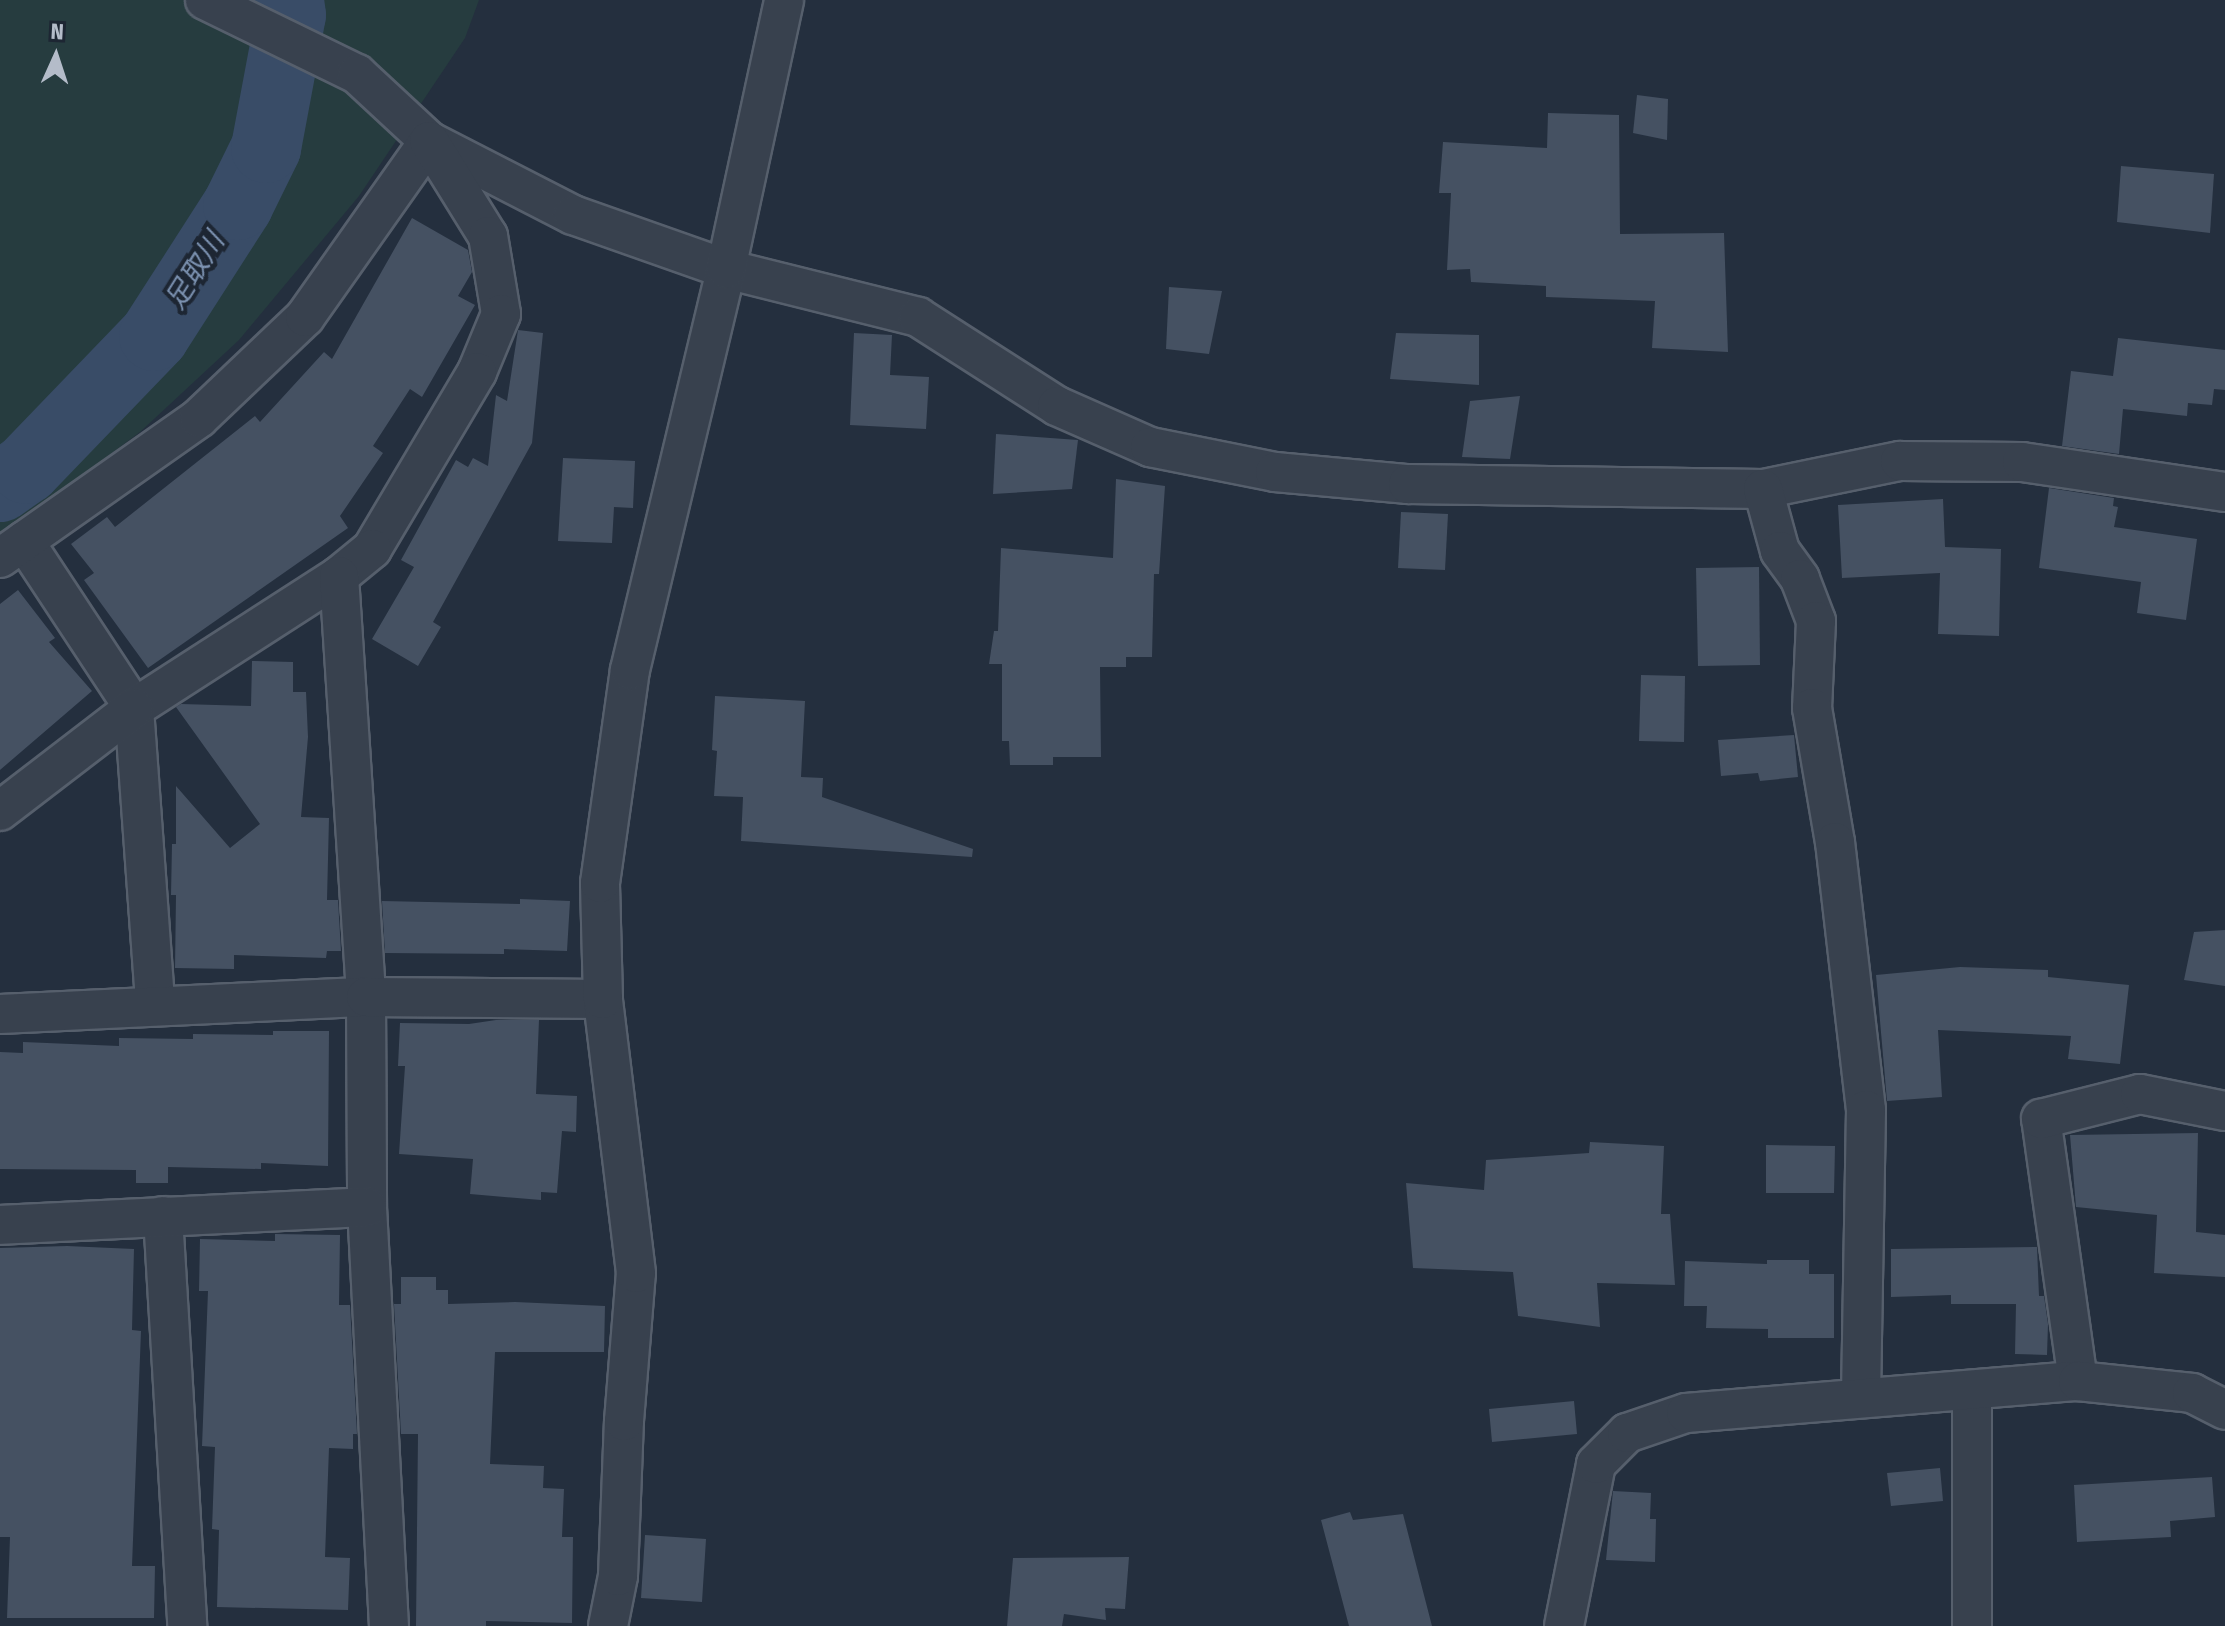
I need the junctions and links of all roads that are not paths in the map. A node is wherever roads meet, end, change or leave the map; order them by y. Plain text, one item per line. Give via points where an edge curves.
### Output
1 (784, 0) edge
2 (221, 6) edge
3 (429, 141) junction
4 (726, 269) junction
5 (1763, 489) junction
6 (2225, 492) edge
7 (12, 549) edge
8 (339, 576) junction
9 (134, 708) junction
10 (0, 811) edge
11 (366, 997) junction
12 (603, 999) junction
13 (155, 1004) junction
14 (0, 1014) edge
15 (2225, 1111) edge
16 (367, 1207) junction
17 (163, 1216) junction
18 (0, 1225) edge
19 (2078, 1381) junction
20 (1972, 1392) junction
21 (1861, 1396) junction
22 (2225, 1410) edge
23 (187, 1626) edge
24 (389, 1626) edge
25 (608, 1626) edge
26 (1564, 1626) edge
27 (1972, 1626) edge

1 - 4 street
2 - 3 street via 357,74
3 - 4 street via 573,215
3 - 7 street via 305,317 199,418
3 - 8 street via 488,236 501,314 477,372 372,549
4 - 5 street via 918,317 1057,406 1150,447 1275,472 1408,484
4 - 12 street via 630,670 600,883
5 - 6 street via 1915,461 2022,462
5 - 21 street via 1780,551 1800,579 1816,621 1812,708 1835,842 1866,1110
7 - 9 street
8 - 9 street
8 - 11 street
9 - 10 street
9 - 13 street
11 - 12 street
11 - 13 street
11 - 16 street
12 - 25 street via 636,1273 618,1576
13 - 14 street
15 - 19 street via 2140,1094 2041,1119
16 - 17 street
16 - 24 street
17 - 18 street
17 - 23 street
19 - 20 street
19 - 22 street via 2192,1393
20 - 21 street
20 - 27 street
21 - 26 street via 1686,1413 1627,1433 1596,1464

